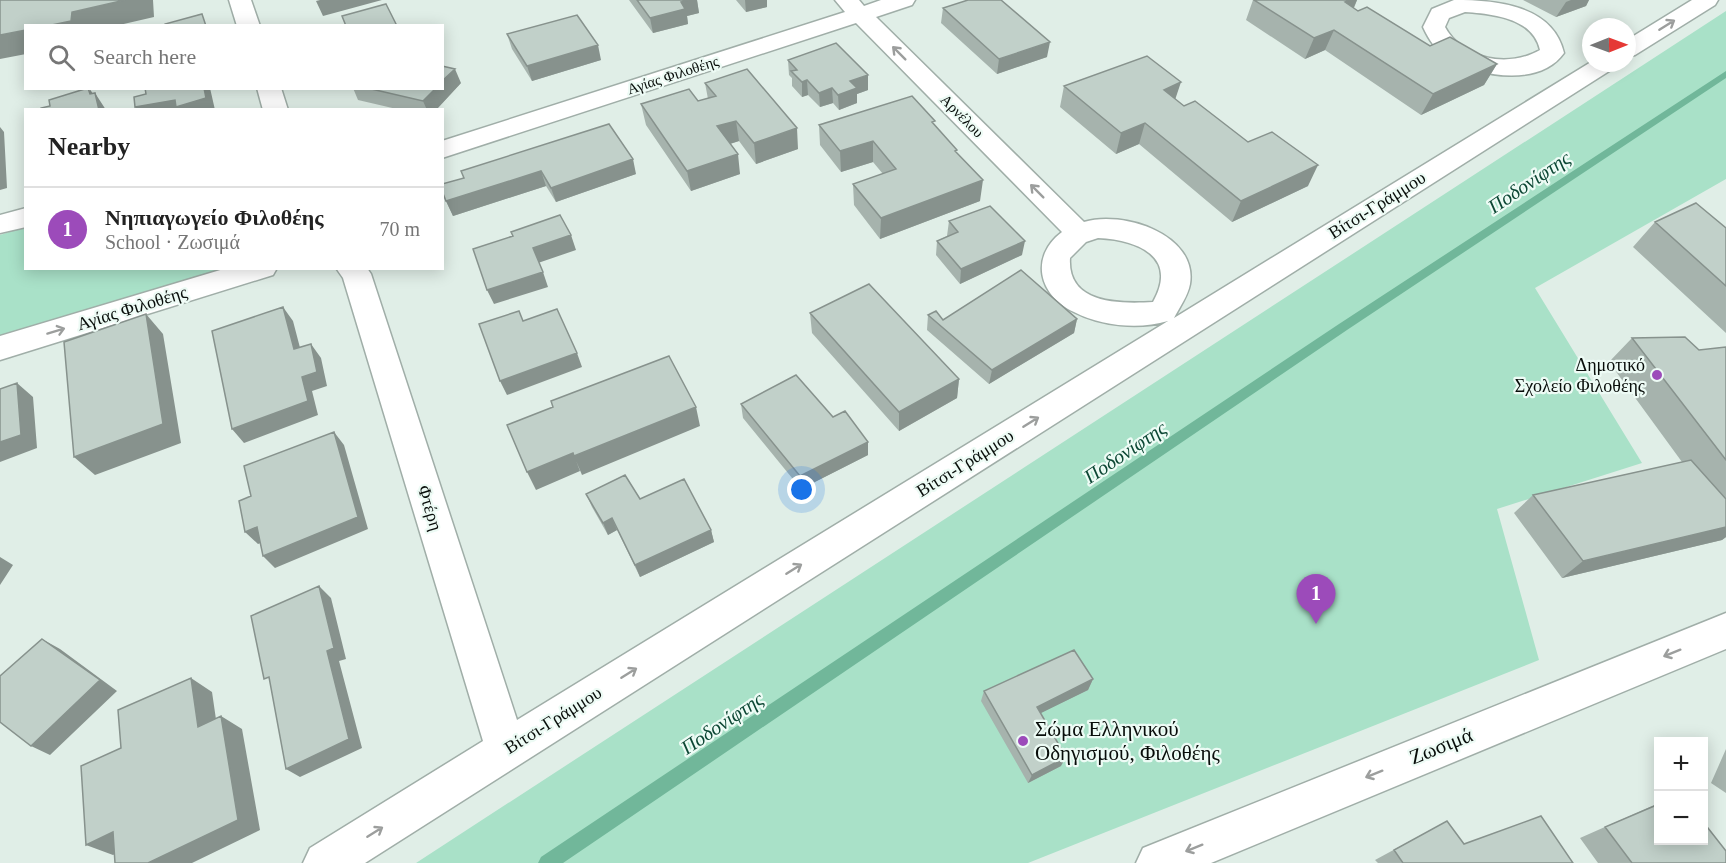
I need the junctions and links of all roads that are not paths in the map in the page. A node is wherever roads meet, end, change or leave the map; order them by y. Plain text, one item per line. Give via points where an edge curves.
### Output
1 (240, 0) edge
2 (904, 0) edge
3 (1707, 0) edge
4 (1441, 4) edge
5 (853, 7) edge
6 (248, 24) edge
7 (1636, 44) edge
8 (1544, 61) junction
9 (1582, 69) edge
10 (1591, 72) edge
11 (270, 90) edge
12 (275, 108) edge
13 (444, 149) edge
14 (24, 218) edge
15 (0, 224) edge
16 (1078, 232) junction
17 (256, 270) edge
18 (352, 270) edge
19 (1170, 321) junction
20 (0, 348) edge
21 (1726, 631) edge
22 (506, 750) junction
23 (325, 863) edge
24 (1158, 863) edge

1 - 6 street
2 - 5 street, Αγίας Φιλοθέης
7 -> 3 street
4 - 8 street via 1499,9 1533,23 1552,44 1552,53
4 - 8 street via 1433,23 1434,33 1456,53 1494,67 1532,67
5 - 13 street, Αγίας Φιλοθέης
16 -> 5 street, Αρνέλου
8 - 9 street
10 - 19 street, Βίτσι-Γράμμου
11 - 12 street
14 - 15 street
16 - 19 street via 1106,228 1136,233 1168,254 1175,268 1176,283
16 - 19 street via 1056,252 1057,279 1067,292 1100,310
20 -> 17 street, Αγίας Φιλοθέης
18 - 22 street, Φτέρη
22 -> 19 street, Βίτσι-Γράμμου
21 -> 24 street, Ζωσιμά
23 -> 22 street, Βίτσι-Γράμμου

